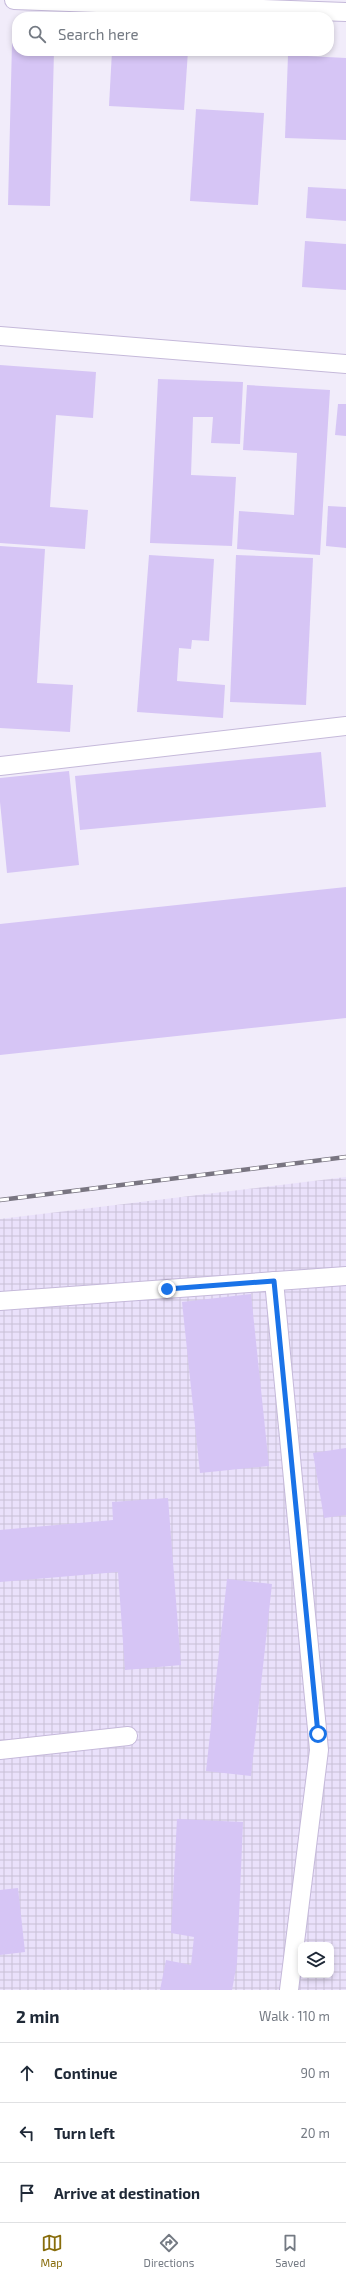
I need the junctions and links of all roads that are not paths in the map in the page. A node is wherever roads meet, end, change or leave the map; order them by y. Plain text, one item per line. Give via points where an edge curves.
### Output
1 (14, 0) edge
2 (346, 12) edge
3 (0, 336) edge
4 (346, 364) edge
5 (346, 726) edge
6 (0, 766) edge
7 (346, 1276) edge
8 (274, 1281) junction
9 (0, 1301) edge
10 (128, 1736) dead end
11 (0, 1750) edge
12 (289, 1990) edge

1 - 2 lane
3 - 4 lane
5 - 6 lane
7 - 8 lane
8 - 9 lane
8 - 12 lane via 319,1750
10 - 11 lane

